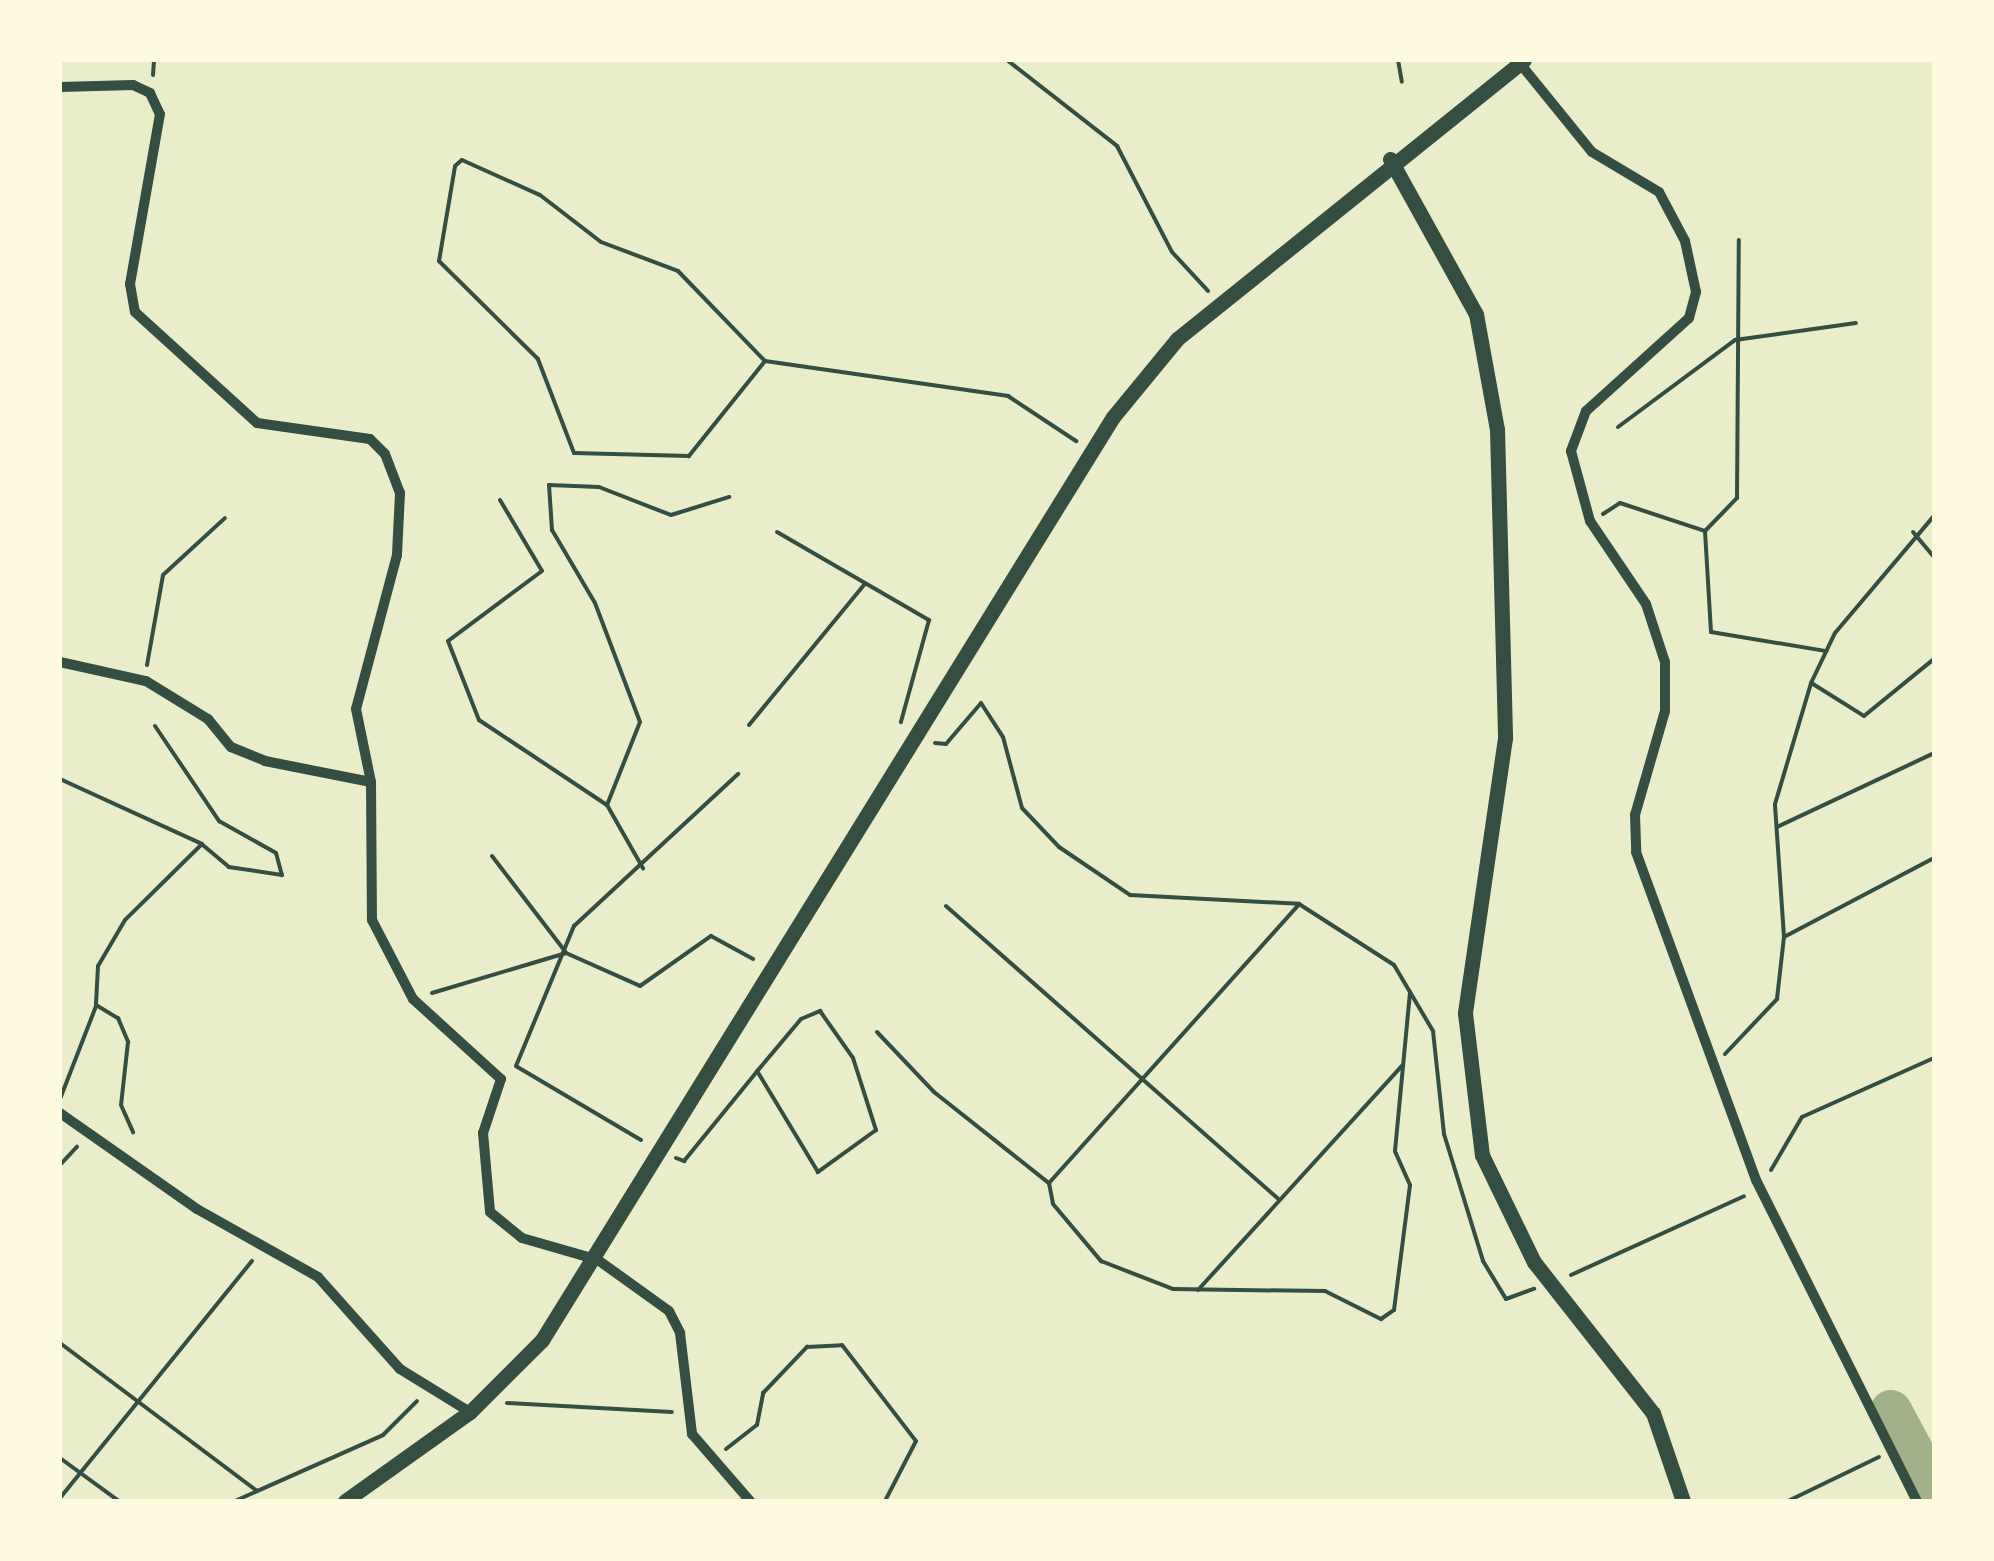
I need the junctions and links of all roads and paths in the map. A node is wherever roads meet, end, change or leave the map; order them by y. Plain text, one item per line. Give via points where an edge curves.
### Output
1 (1006, 60) edge
2 (1398, 60) edge
3 (1520, 61) edge
4 (1402, 82) dead end
5 (60, 87) edge
6 (1390, 159) junction
7 (1739, 240) dead end
8 (1218, 302) junction
9 (1856, 323) dead end
10 (1735, 340) junction
11 (765, 361) junction
12 (1618, 427) dead end
13 (1092, 452) junction
14 (729, 497) dead end
15 (500, 500) dead end
16 (1934, 516) edge
17 (225, 518) dead end
18 (1590, 521) junction
19 (1706, 531) junction
20 (778, 532) dead end
21 (1913, 532) junction
22 (1934, 557) edge
23 (865, 584) junction
24 (1826, 651) junction
25 (1934, 659) edge
26 (60, 662) edge
27 (146, 681) junction
28 (1811, 683) junction
29 (750, 725) dead end
30 (155, 726) dead end
31 (914, 742) junction
32 (1934, 753) edge
33 (738, 774) dead end
34 (60, 778) edge
35 (371, 782) junction
36 (607, 805) junction
37 (1776, 827) junction
38 (202, 844) junction
39 (492, 856) dead end
40 (1934, 858) edge
41 (643, 868) junction
42 (1299, 904) junction
43 (946, 906) dead end
44 (1784, 937) junction
45 (566, 953) junction
46 (774, 971) junction
47 (1410, 992) junction
48 (412, 999) junction
49 (96, 1005) junction
50 (877, 1032) dead end
51 (1934, 1058) edge
52 (1402, 1065) junction
53 (1712, 1068) junction
54 (757, 1071) junction
55 (1142, 1079) junction
56 (60, 1099) edge
57 (60, 1113) edge
58 (133, 1132) dead end
59 (88, 1135) junction
60 (663, 1153) junction
61 (60, 1166) edge
62 (1049, 1183) junction
63 (1760, 1188) junction
64 (1279, 1200) junction
65 (266, 1244) junction
66 (598, 1260) junction
67 (1552, 1284) junction
68 (1198, 1290) junction
69 (60, 1343) edge
70 (427, 1390) junction
71 (137, 1404) junction
72 (476, 1407) junction
73 (692, 1416) junction
74 (1888, 1453) junction
75 (60, 1458) edge
76 (710, 1462) junction
77 (80, 1473) junction
78 (257, 1492) junction
79 (60, 1498) edge
80 (119, 1501) edge
81 (235, 1501) edge
82 (345, 1501) edge
83 (750, 1501) edge
84 (885, 1501) edge
85 (1683, 1501) edge
86 (1788, 1501) edge
87 (1917, 1501) edge

1 - 8 path via 1117,146 1172,252
2 - 4 path
3 - 6 street
3 - 18 street via 1592,152 1659,192 1685,241 1696,292 1673,338 1586,411 1571,451
5 - 35 street via 133,85 150,93 160,114 130,284 135,312 257,424 370,438 386,454 400,493 397,555 356,708
6 - 8 street
6 - 67 street via 1476,314 1497,429 1506,738 1465,1012 1467,1084 1503,1210
7 - 10 path
8 - 13 street via 1177,339
9 - 10 path
10 - 12 path
10 - 19 path via 1737,498
11 - 11 path via 678,271 601,242 540,195 462,160 455,166 439,262 538,359 574,453 690,456
11 - 13 path via 1008,396
13 - 31 street
14 - 36 path via 671,515 599,487 549,484 552,530 595,603 640,722
15 - 36 path via 542,571 448,641 478,720
16 - 21 path
17 - 27 path via 163,576
18 - 19 path via 1620,503
18 - 53 street via 1646,604 1665,662 1666,711 1635,815 1636,852
19 - 24 path via 1711,632
20 - 23 path
21 - 22 path
21 - 24 path
23 - 29 path
23 - 31 path via 929,620 896,714
24 - 28 path
25 - 28 path via 1864,716
26 - 27 street
27 - 35 street via 208,719 230,747
28 - 37 path
30 - 38 path via 219,821 276,853 282,875 229,867
31 - 42 path via 946,744 980,702 1003,737 1022,808 1059,847 1130,895
31 - 46 street
32 - 37 path
33 - 41 path
34 - 38 path
35 - 48 street via 372,920
36 - 41 path
37 - 44 path
38 - 49 path via 125,920 98,966
39 - 45 path
40 - 44 path
41 - 45 path via 574,926
42 - 47 path via 1394,965
42 - 55 path
43 - 55 path
44 - 53 path via 1777,999
45 - 46 path via 640,986 712,936
45 - 48 path
45 - 60 path via 516,1066
46 - 60 street
47 - 52 path
47 - 67 path via 1433,1031 1444,1134 1482,1261 1506,1298
48 - 66 street via 501,1079 483,1133 490,1212 522,1238
49 - 56 path
49 - 58 path via 118,1018 128,1042 121,1106
50 - 62 path via 934,1092
51 - 63 path via 1802,1116
52 - 64 path
52 - 68 path via 1395,1151 1410,1186 1394,1310 1381,1319 1325,1291
53 - 63 street
54 - 54 path via 801,1020 820,1011 853,1058 876,1130 818,1172
54 - 60 path via 684,1161
55 - 62 path
55 - 64 path
57 - 59 street
59 - 61 path
59 - 65 street
60 - 66 street
62 - 68 path via 1053,1204 1101,1261
63 - 67 path
63 - 74 street
64 - 68 path
65 - 70 street via 318,1276
65 - 71 path
66 - 72 street via 542,1340
66 - 73 street via 669,1311
67 - 85 street via 1652,1413
69 - 71 path
70 - 72 street
70 - 78 path via 383,1435
71 - 77 path
71 - 78 path
72 - 73 path
72 - 82 street
73 - 76 street
74 - 86 path
74 - 87 street
75 - 77 path
76 - 83 street
76 - 84 path via 757,1425 763,1392 807,1348 842,1346 854,1350 916,1442
77 - 79 path
77 - 80 path
78 - 81 path

